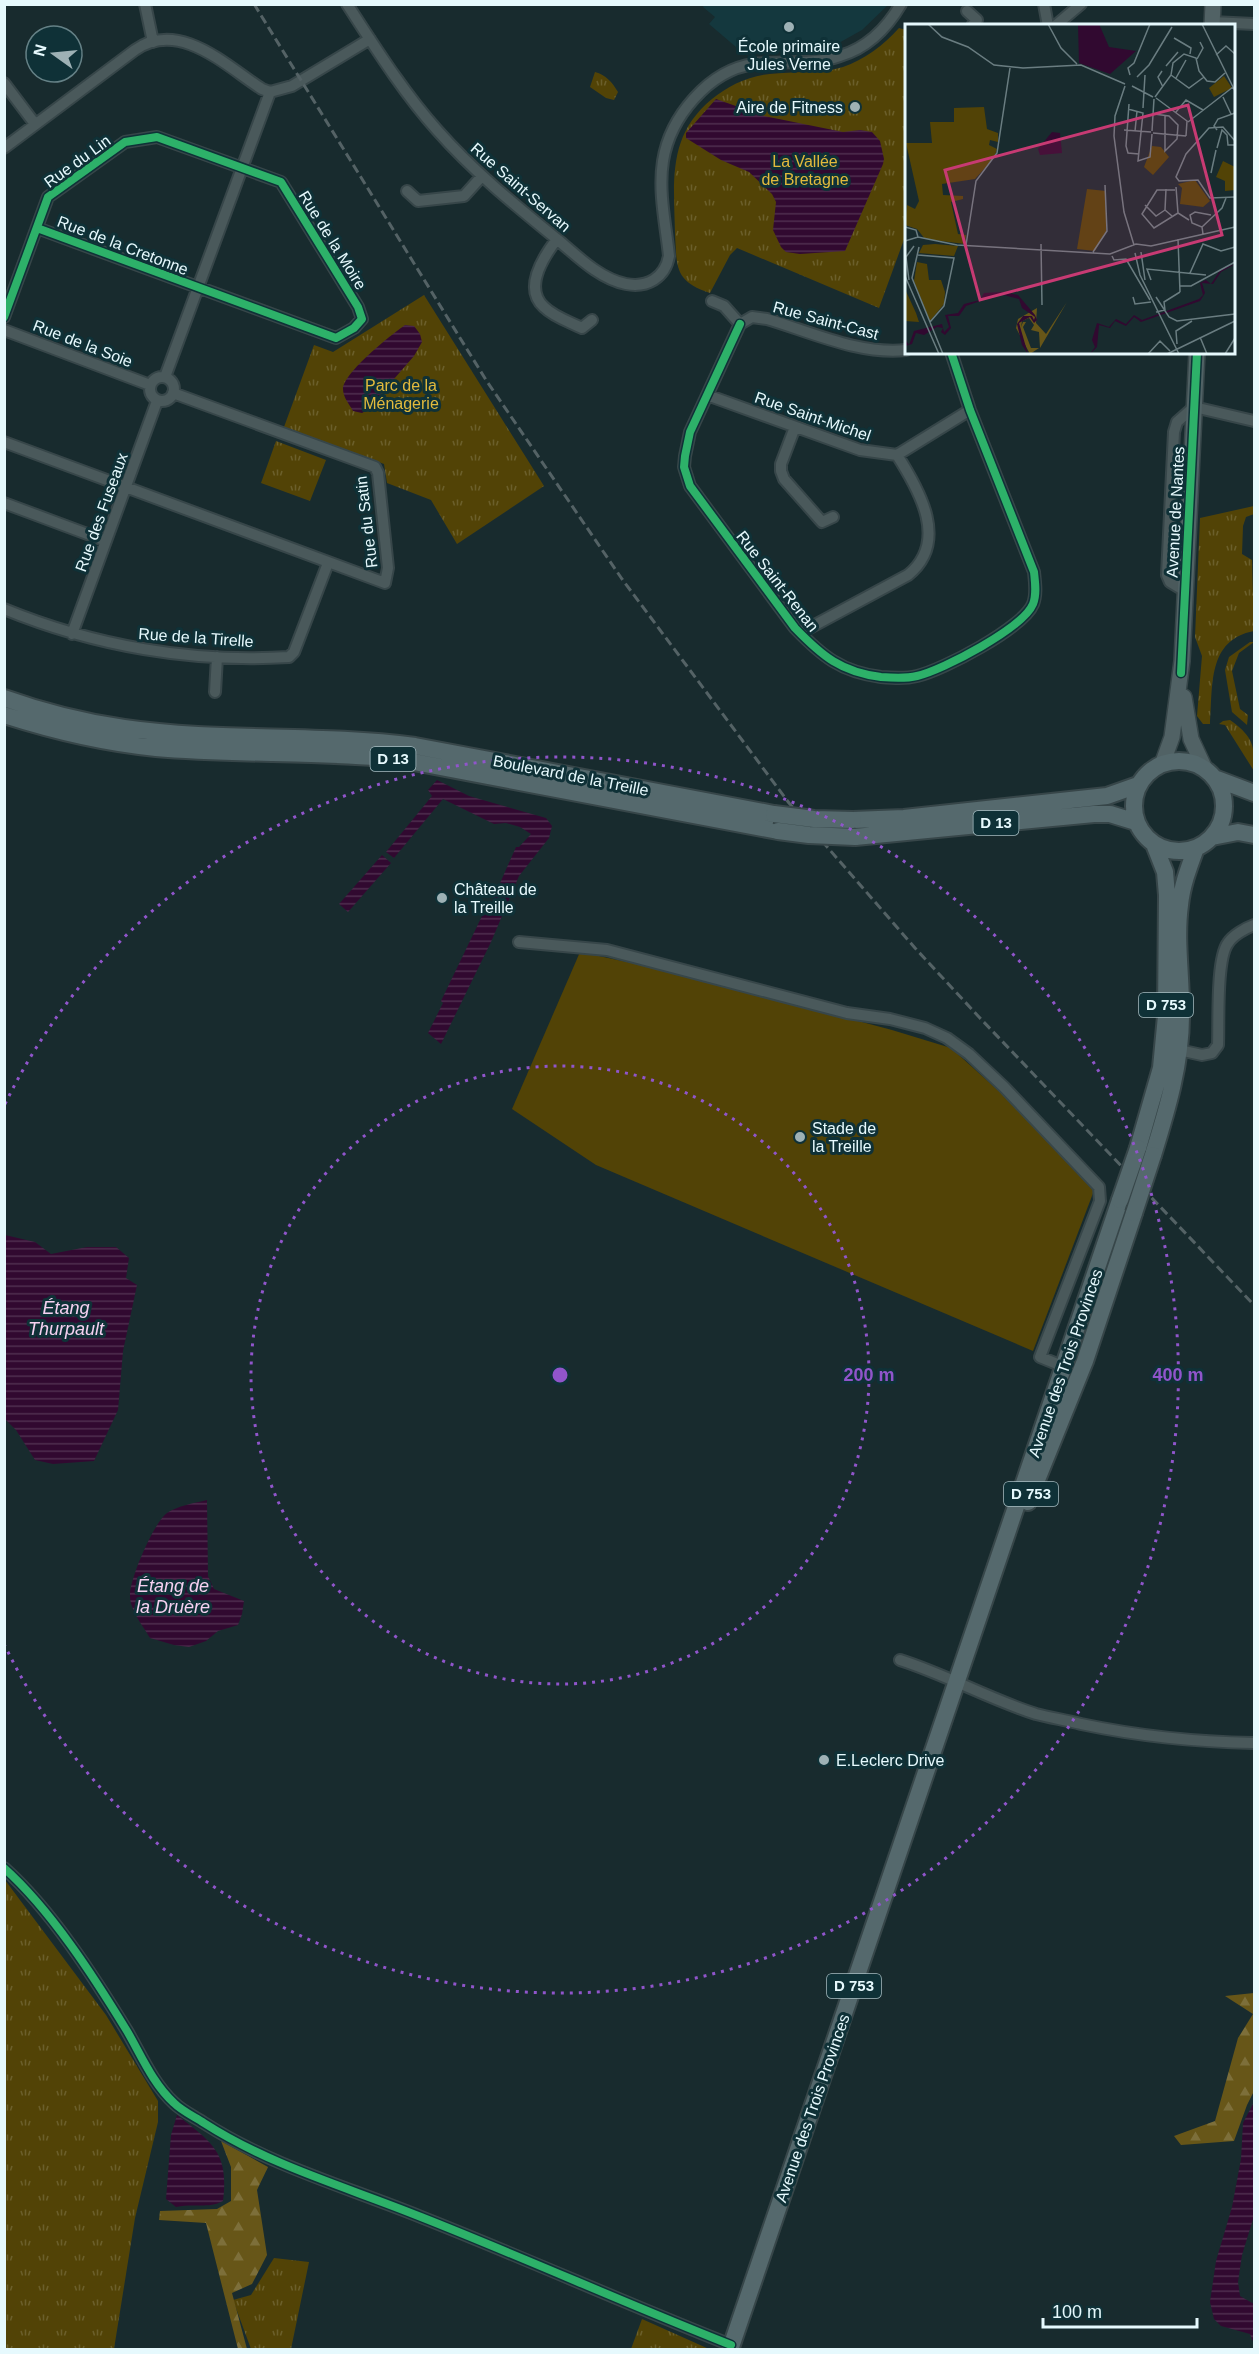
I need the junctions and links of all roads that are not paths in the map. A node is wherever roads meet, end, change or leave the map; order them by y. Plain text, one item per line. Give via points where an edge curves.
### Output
1 (145, 4) edge
2 (347, 4) edge
3 (901, 4) edge
4 (1044, 4) edge
5 (1081, 4) edge
6 (1213, 4) edge
7 (967, 11) dead end
8 (974, 24) edge
9 (1048, 24) edge
10 (1057, 24) edge
11 (1212, 24) edge
12 (1254, 24) edge
13 (370, 39) junction
14 (153, 42) junction
15 (4, 83) edge
16 (270, 92) junction
17 (35, 124) junction
18 (4, 148) edge
19 (242, 168) junction
20 (482, 177) junction
21 (407, 191) dead end
22 (37, 228) junction
23 (557, 239) junction
24 (198, 288) junction
25 (712, 301) dead end
26 (4, 317) edge
27 (592, 321) dead end
28 (740, 324) junction
29 (4, 330) edge
30 (905, 350) edge
31 (952, 354) edge
32 (1197, 354) edge
33 (165, 377) junction
34 (150, 385) junction
35 (173, 393) junction
36 (707, 395) junction
37 (158, 401) junction
38 (1194, 407) junction
39 (970, 410) junction
40 (1254, 421) edge
41 (795, 428) junction
42 (4, 442) edge
43 (897, 455) junction
44 (126, 487) junction
45 (4, 503) edge
46 (833, 517) dead end
47 (106, 541) junction
48 (328, 563) junction
49 (4, 609) edge
50 (800, 633) junction
51 (72, 634) junction
52 (218, 657) junction
53 (1181, 674) junction
54 (215, 692) dead end
55 (4, 698) edge
56 (4, 715) edge
57 (1163, 762) junction
58 (1204, 767) junction
59 (1217, 779) junction
60 (1138, 785) junction
61 (1254, 793) edge
62 (1136, 822) junction
63 (854, 828) junction
64 (1254, 835) edge
65 (1212, 837) junction
66 (1155, 844) junction
67 (1196, 848) junction
68 (1254, 925) edge
69 (519, 942) dead end
70 (1179, 1050) junction
71 (1145, 1152) junction
72 (1085, 1361) junction
73 (1063, 1367) junction
74 (976, 1628) junction
75 (900, 1660) dead end
76 (957, 1681) junction
77 (1254, 1743) edge
78 (4, 1868) edge
79 (731, 2347) edge

1 - 14 street
2 - 13 street, Rue Saint-Servan
3 - 23 street, Rue Saint-Servan via 882,31 855,50 839,57 735,70 707,87 686,109 673,128 663,160 669,256 663,274 655,280 641,285 625,284 605,275
4 - 9 street
5 - 10 street
6 - 11 main road
7 - 8 street via 977,20
11 - 12 street
13 - 16 street via 292,86
13 - 20 street, Rue Saint-Servan via 436,129
14 - 16 street via 187,42
14 - 17 street via 140,47
15 - 17 street
16 - 19 street
17 - 18 street
19 - 22 street, Rue du Lin via 158,137 125,142 48,197
19 - 24 street
19 - 24 street, Rue de la Moire via 281,182 362,319 336,338
20 - 21 street via 464,196 418,201
20 - 23 street, Rue Saint-Servan
22 - 24 street, Rue de la Cretonne
22 - 26 street, Rue du Lin
23 - 27 street via 536,272 537,295 542,306 582,328
24 - 33 street
25 - 28 street via 724,306
28 - 30 street, Rue Saint-Cast via 752,318 767,319 866,349
28 - 36 street, Rue Saint-Renan
29 - 34 street, Rue de la Soie
31 - 39 street, Rue Saint-Renan
32 - 38 main road, Avenue de Nantes
33 - 34 street via 158,377
33 - 35 street via 173,385
34 - 37 street via 151,396
35 - 37 street via 169,399
35 - 48 street, Rue du Satin via 375,468 387,560 385,583
36 - 41 street, Rue Saint-Michel
36 - 50 street, Rue Saint-Renan via 690,432 685,456 690,486
37 - 44 street, Rue des Fuseaux
38 - 40 street
38 - 53 main road, Avenue de Nantes
39 - 43 street
39 - 50 street, Rue Saint-Renan via 1034,572 1036,590 1027,613 1010,629 946,665 903,678 868,675 841,667
41 - 43 street, Rue Saint-Michel via 860,450
41 - 46 street via 781,464 784,479 822,522
42 - 44 street, Rue du Satin
43 - 50 street via 927,517 929,540 923,558 908,575
44 - 47 street, Rue des Fuseaux
44 - 48 street, Rue du Satin
45 - 47 street
47 - 51 street, Rue des Fuseaux
48 - 52 street, Rue de la Tirelle via 290,657
49 - 51 street, Rue de la Tirelle
51 - 52 street, Rue de la Tirelle via 133,648
52 - 54 street
53 - 57 main road, Avenue de Nantes via 1172,737
53 - 58 main road, Avenue de Nantes via 1191,739
55 - 63 main road, Boulevard de la Treille / D 13, bridge via 50,713 124,728 360,739 415,746
56 - 63 main road, Boulevard de la Treille / D 13, bridge via 75,735 158,748 398,759 778,831 809,835
57 - 58 main road via 1175,760
57 - 60 main road
58 - 59 main road
59 - 61 main road
59 - 65 main road via 1224,793 1225,809
60 - 62 main road via 1133,803
60 - 63 main road, Boulevard de la Treille / D 13 via 1107,796 904,818
62 - 63 main road, Boulevard de la Treille / D 13 via 1095,814
62 - 66 main road
64 - 65 main road via 1238,832
65 - 67 main road
66 - 67 main road via 1169,849
66 - 71 main road, D 753 via 1165,872 1167,896 1166,1016
67 - 70 main road, D 753 via 1180,906
68 - 70 street via 1228,942 1222,956 1218,1045 1212,1053
69 - 73 street via 607,950 847,1013 907,1023 947,1038 969,1054 1099,1187 1100,1201 1040,1357
70 - 71 main road, D 753 via 1172,1090
71 - 72 main road, Avenue des Trois Provinces / D 753, bridge via 1134,1213
71 - 73 main road, Avenue des Trois Provinces / D 753, bridge via 1120,1200
72 - 73 street via 1073,1370
72 - 74 main road, Avenue des Trois Provinces / D 753
73 - 74 main road, Avenue des Trois Provinces / D 753
74 - 76 main road, Avenue des Trois Provinces / D 753
75 - 76 street
76 - 77 street via 1038,1714 1111,1730 1209,1742
76 - 79 main road, Avenue des Trois Provinces / D 753
78 - 79 street via 42,1908 82,1962 151,2074 174,2103 218,2132 274,2162 513,2253

